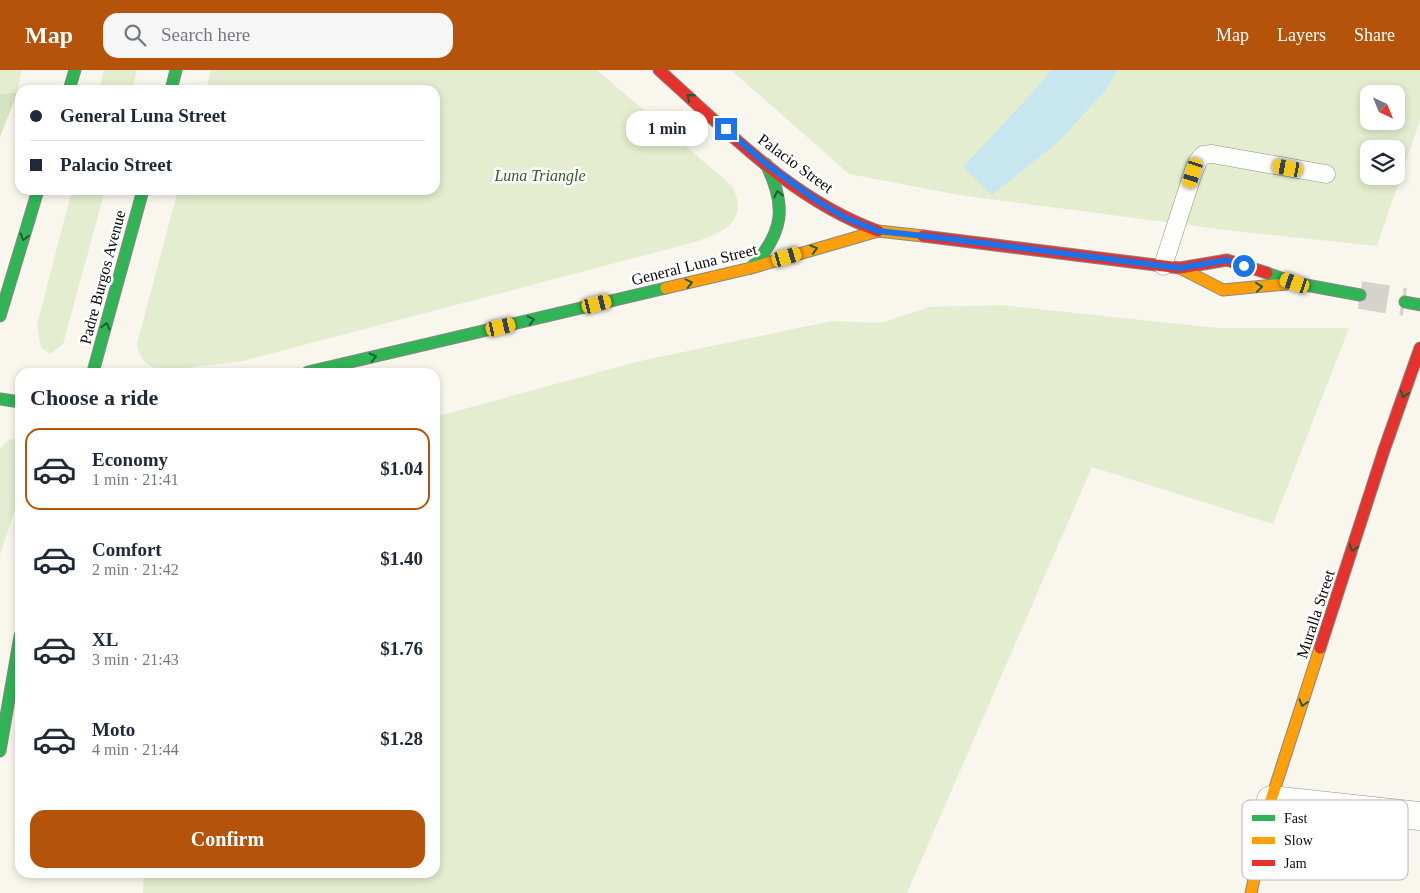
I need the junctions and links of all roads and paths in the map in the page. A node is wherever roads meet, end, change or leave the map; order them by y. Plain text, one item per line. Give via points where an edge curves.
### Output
1 (75, 70) edge
2 (176, 70) edge
3 (659, 70) edge
4 (70, 85) edge
5 (172, 85) edge
6 (766, 164) junction
7 (1326, 174) dead end
8 (36, 195) edge
9 (142, 195) edge
10 (878, 231) junction
11 (1162, 266) junction
12 (751, 268) junction
13 (1180, 268) junction
14 (1295, 283) junction
15 (1360, 295) tunnel mouth
16 (1405, 302) tunnel mouth
17 (1420, 304) edge
18 (0, 316) edge
19 (1420, 348) edge
20 (94, 368) edge
21 (325, 368) edge
22 (0, 399) edge
23 (15, 401) edge
24 (15, 665) edge
25 (0, 751) edge
26 (1271, 800) edge
27 (1254, 880) edge
28 (1251, 893) edge

1 - 4 street
2 - 5 street
6 -> 3 street, Palacio Street
6 - 10 street, Palacio Street via 819,202
12 -> 6 street via 772,243 781,210 774,178
7 - 11 lane via 1203,155 1193,173
8 -> 18 street
20 -> 9 street, Padre Burgos Avenue
10 - 11 street, General Luna Street
12 -> 10 street, General Luna Street
11 - 13 street, General Luna Street
21 -> 12 street, General Luna Street
13 - 14 street, General Luna Street via 1227,260
13 -> 14 street, General Luna Street via 1223,290
14 - 15 street, General Luna Street
16 - 17 street
19 -> 26 street, Muralla Street
22 - 23 street
24 - 25 street
27 - 28 street, Muralla Street

